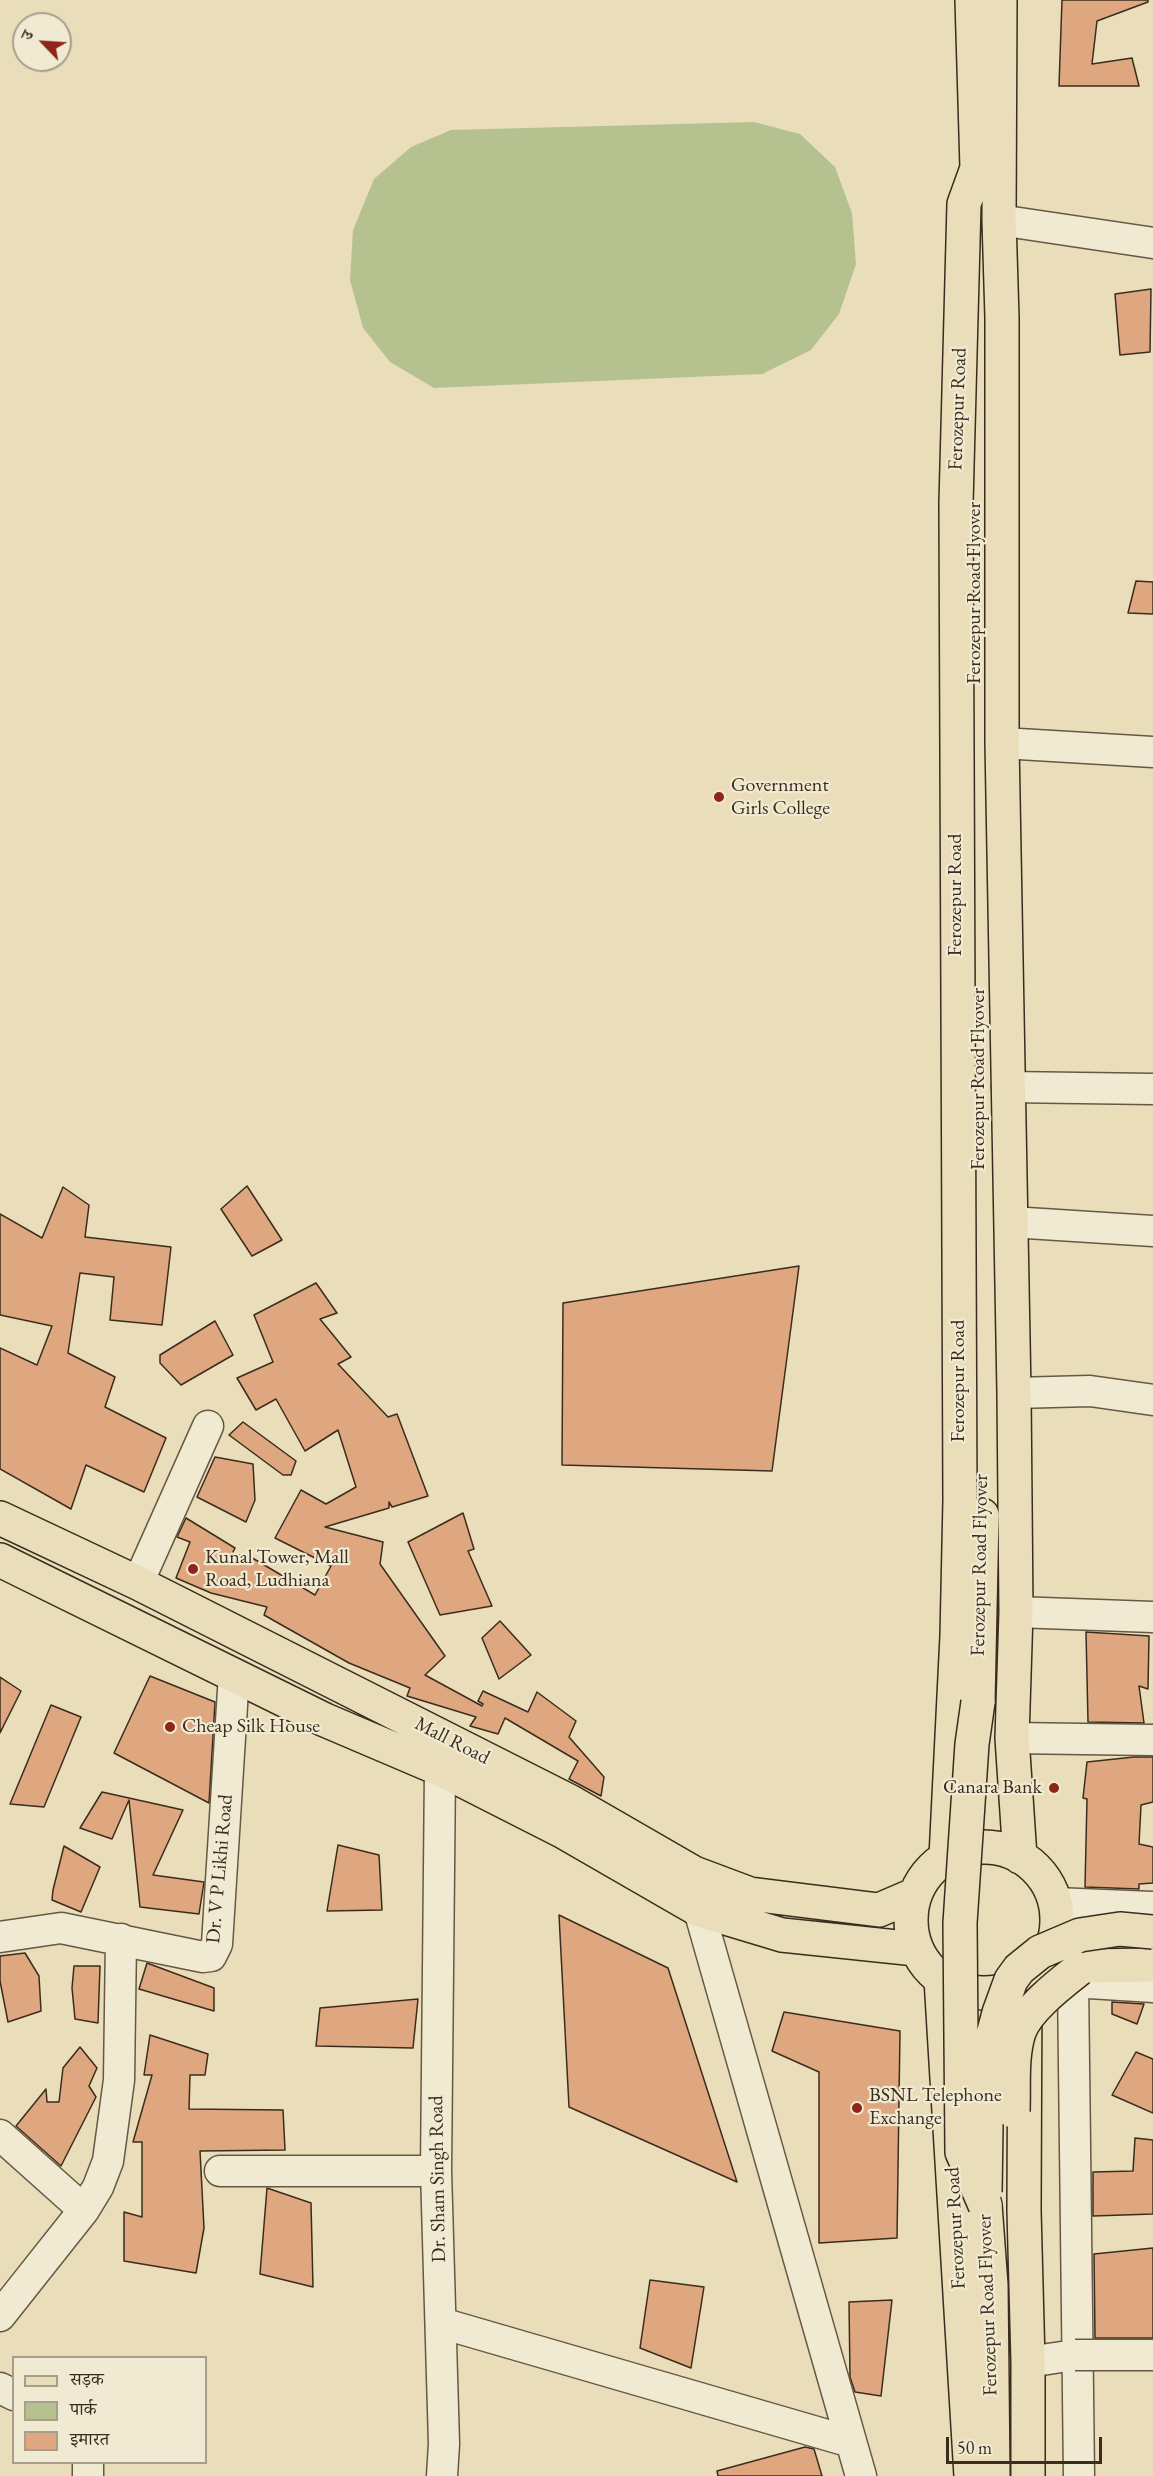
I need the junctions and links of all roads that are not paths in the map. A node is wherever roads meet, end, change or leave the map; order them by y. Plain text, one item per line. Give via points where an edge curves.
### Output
1 (972, 0) edge
2 (1000, 0) edge
3 (977, 168) junction
4 (987, 212) junction
5 (1153, 243) edge
6 (1002, 743) junction
7 (1153, 752) edge
8 (1007, 1087) junction
9 (1153, 1089) edge
10 (1011, 1222) junction
11 (1153, 1231) edge
12 (1014, 1393) junction
13 (1153, 1400) edge
14 (208, 1426) dead end
15 (0, 1518) edge
16 (0, 1560) edge
17 (138, 1583) junction
18 (1016, 1612) junction
19 (1153, 1617) edge
20 (234, 1674) junction
21 (965, 1710) junction
22 (1013, 1730) junction
23 (1153, 1740) edge
24 (972, 1744) joint
25 (440, 1769) junction
26 (946, 1857) junction
27 (1020, 1857) junction
28 (914, 1895) junction
29 (1055, 1903) junction
30 (1153, 1907) edge
31 (699, 1910) junction
32 (1153, 1932) edge
33 (0, 1936) edge
34 (121, 1939) junction
35 (916, 1949) junction
36 (1153, 1965) edge
37 (1034, 1968) junction
38 (1076, 1975) junction
39 (941, 1979) junction
40 (1153, 1988) edge
41 (0, 2135) edge
42 (220, 2171) dead end
43 (436, 2171) junction
44 (985, 2205) junction
45 (84, 2210) junction
46 (0, 2316) edge
47 (441, 2323) junction
48 (1153, 2355) edge
49 (1029, 2362) junction
50 (851, 2442) junction
51 (442, 2476) edge
52 (861, 2476) edge
53 (971, 2476) edge
54 (993, 2476) edge
55 (1011, 2476) edge
56 (1028, 2476) edge
57 (1079, 2476) edge

1 - 3 main road, Ferozepur Road
2 - 4 main road
3 - 4 main road
3 - 21 main road, Ferozepur Road via 964,204 956,503 960,1500 957,1636
4 - 5 street
4 - 6 main road via 1002,318
4 - 21 main road, Ferozepur Road Flyover via 975,745 982,1537
6 - 7 street
6 - 8 main road
8 - 9 street
8 - 10 main road
10 - 11 street
10 - 12 main road
12 - 13 street via 1090,1391
12 - 18 main road
14 - 17 street
15 - 17 main road, Mall Road
16 - 20 main road, Mall Road
17 - 28 main road, Mall Road via 571,1802 694,1873 750,1894 879,1910
18 - 19 street
18 - 22 main road
20 - 25 main road, Mall Road via 325,1720
20 - 34 street, Dr. V P Likhi Road via 215,1951 203,1957
21 - 22 main road
21 - 24 main road, Ferozepur Road, bridge
21 - 26 main road, Ferozepur Road via 950,1791
22 - 23 street
22 - 27 main road
24 - 44 main road, Ferozepur Road Flyover, bridge via 960,1923 962,2152
25 - 31 main road, Mall Road via 562,1831
25 - 43 street, Dr. Sham Singh Road
26 - 27 main road via 983,1846 1007,1850
26 - 28 main road via 924,1878
27 - 29 main road via 1046,1880
28 - 35 main road via 910,1920
29 - 30 street
29 - 37 main road via 1057,1927 1050,1951
31 - 35 main road, Mall Road via 782,1935
31 - 50 street
32 - 37 main road, bridge via 1120,1929 1080,1935
33 - 34 street, Dr. V P Likhi Road via 61,1928
34 - 45 street via 119,2080 108,2162
35 - 39 main road via 926,1966
36 - 38 main road via 1088,1966
37 - 38 street
37 - 39 main road via 1016,1986 992,1993 967,1992
37 - 44 main road, bridge via 1019,1969 1011,1980 987,2057
37 - 49 main road via 1024,2210
38 - 40 street
38 - 55 main road, Ferozepur Road Flyover, bridge via 1042,2000 1019,2031 1014,2059
38 - 57 street
39 - 53 main road, Ferozepur Road
41 - 45 street
42 - 43 street
43 - 47 street, Dr. Sham Singh Road
44 - 54 main road, Ferozepur Road Flyover via 991,2285
45 - 46 street
47 - 50 street
47 - 51 street, Dr. Sham Singh Road
48 - 49 street via 1085,2355
49 - 56 main road
50 - 52 street

